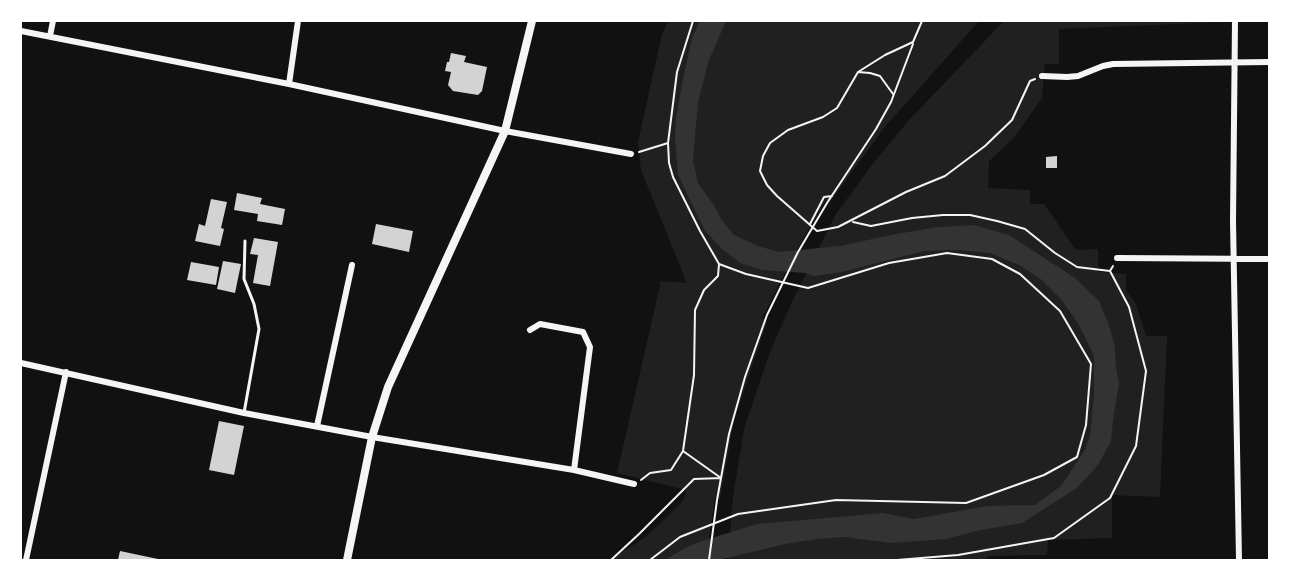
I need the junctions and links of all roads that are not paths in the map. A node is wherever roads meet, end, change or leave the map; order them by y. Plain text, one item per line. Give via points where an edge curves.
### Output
1 (53, 21) edge
2 (298, 21) edge
3 (532, 21) edge
4 (1235, 21) edge
5 (21, 31) edge
6 (50, 36) junction
7 (1269, 62) edge
8 (1234, 63) junction
9 (1042, 76) road end
10 (289, 84) junction
11 (505, 131) junction
12 (631, 154) road end
13 (245, 242) dead end
14 (1117, 258) road end
15 (1234, 259) junction
16 (1269, 259) edge
17 (352, 265) dead end
18 (530, 330) dead end
19 (21, 363) edge
20 (66, 372) junction
21 (243, 413) junction
22 (317, 426) junction
23 (372, 437) junction
24 (574, 470) junction
25 (634, 484) road end
26 (26, 560) edge
27 (347, 560) edge
28 (1239, 560) edge

1 - 6 street
2 - 10 street
3 - 11 street
4 - 8 street
5 - 6 street
6 - 10 street
7 - 8 street
8 - 9 street via 1113,64 1078,76
8 - 15 street
10 - 11 street
11 - 12 street
11 - 23 street via 388,387
13 - 21 lane via 244,279 259,329
14 - 15 street
15 - 16 street
15 - 28 street
17 - 22 street
18 - 24 street via 540,324 583,332 590,347
19 - 20 street
20 - 21 street
20 - 26 street
21 - 22 street
22 - 23 street
23 - 24 street
23 - 27 street
24 - 25 street

